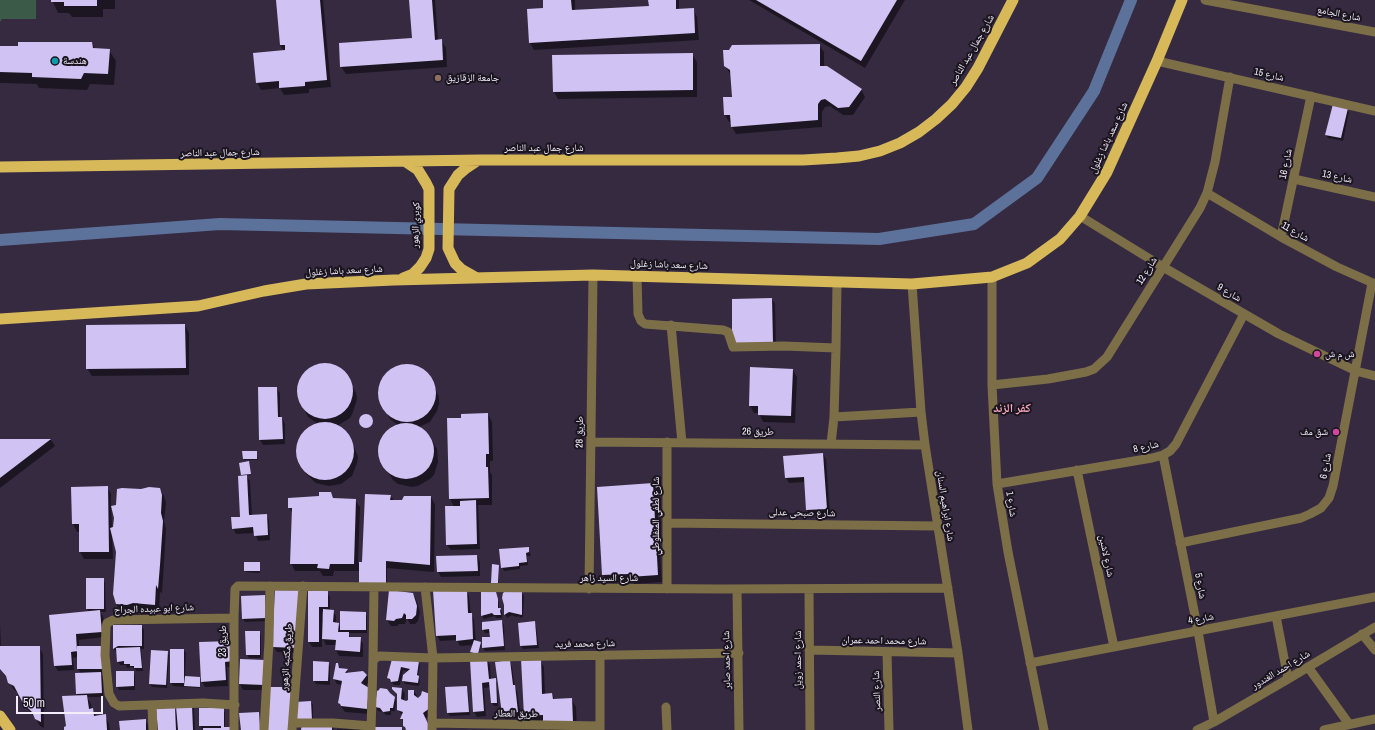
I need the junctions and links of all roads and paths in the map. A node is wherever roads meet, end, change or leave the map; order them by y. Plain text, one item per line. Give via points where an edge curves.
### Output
1 (1013, 0) edge
2 (1182, 0) edge
3 (1205, 0) edge
4 (1375, 32) edge
5 (1157, 61) junction
6 (1230, 78) junction
7 (1311, 96) junction
8 (1375, 111) edge
9 (480, 160) junction
10 (406, 162) junction
11 (0, 167) edge
12 (1294, 179) junction
13 (1207, 193) junction
14 (1375, 197) edge
15 (1080, 216) junction
16 (1281, 237) junction
17 (1163, 267) junction
18 (593, 275) junction
19 (637, 276) junction
20 (992, 277) junction
21 (476, 278) junction
22 (394, 280) junction
23 (837, 283) junction
24 (912, 284) junction
25 (1374, 284) edge
26 (1244, 314) junction
27 (0, 319) edge
28 (671, 325) junction
29 (836, 348) junction
30 (1356, 371) junction
31 (1375, 376) edge
32 (992, 384) junction
33 (921, 412) junction
34 (834, 417) junction
35 (591, 442) junction
36 (667, 442) junction
37 (682, 443) junction
38 (831, 444) junction
39 (925, 445) junction
40 (1163, 455) junction
41 (1077, 470) junction
42 (997, 484) junction
43 (667, 523) junction
44 (937, 526) junction
45 (1180, 543) junction
46 (270, 586) junction
47 (303, 586) junction
48 (374, 587) junction
49 (425, 587) junction
50 (948, 588) junction
51 (589, 589) junction
52 (667, 589) junction
53 (737, 589) junction
54 (809, 589) junction
55 (1375, 596) edge
56 (1276, 616) junction
57 (234, 618) junction
58 (1375, 627) edge
59 (1198, 631) junction
60 (1362, 634) junction
61 (1114, 647) junction
62 (809, 650) junction
63 (1375, 650) edge
64 (887, 652) junction
65 (739, 653) junction
66 (958, 653) junction
67 (600, 655) junction
68 (433, 658) junction
69 (373, 662) junction
70 (1030, 663) junction
71 (1308, 667) junction
72 (1288, 679) junction
73 (235, 705) junction
74 (152, 706) junction
75 (666, 707) dead end
76 (0, 716) edge
77 (1375, 718) edge
78 (1214, 722) junction
79 (1350, 724) junction
80 (293, 726) edge
81 (433, 727) edge
82 (371, 728) edge
83 (600, 728) edge
84 (10, 730) edge
85 (153, 730) edge
86 (234, 730) edge
87 (264, 730) edge
88 (667, 730) edge
89 (739, 730) edge
90 (810, 730) edge
91 (889, 730) edge
92 (967, 730) edge
93 (1044, 730) edge
94 (1197, 730) edge
95 (1324, 730) edge

1 - 9 highway, شارع جمال عبد الناصر via 978,68 952,104 919,132 880,151 844,158 803,160
2 - 5 highway, شارع سعد باشا زغلول
3 - 4 street, شارع الجامع
5 - 6 street, شارع 15
5 - 15 highway, شارع سعد باشا زغلول via 1107,172
6 - 7 street, شارع 15
6 - 13 street, شارع 12
7 - 8 street, شارع 15
7 - 12 street, شارع 16
9 - 10 highway, شارع جمال عبد الناصر
9 - 21 highway via 464,169 449,189 448,248 458,266
10 - 11 highway, شارع جمال عبد الناصر
10 - 22 highway, كوبري الزهور via 423,176 429,190 429,249 413,274
12 - 14 street, شارع 13
12 - 16 street, شارع 16
13 - 16 street, شارع 11
13 - 17 street, شارع 12
15 - 17 street, شارع 9
15 - 20 highway, شارع سعد باشا زغلول via 1060,240 1027,264
16 - 25 street, شارع 11
17 - 26 street, شارع 9
17 - 32 street, شارع 12 via 1107,357 1094,369 1048,379
18 - 19 highway, شارع سعد باشا زغلول
18 - 21 highway, شارع سعد باشا زغلول
18 - 35 street, طريق 28
19 - 23 highway, شارع سعد باشا زغلول
19 - 28 street via 638,314 641,321 648,325
20 - 24 highway, شارع سعد باشا زغلول
20 - 32 street, شارع 1
21 - 22 highway, شارع سعد باشا زغلول
22 - 27 highway, شارع سعد باشا زغلول via 306,284 198,306
23 - 24 highway, شارع سعد باشا زغلول
23 - 29 street
24 - 33 street, شارع ابراهيم السنان
25 - 30 street, شارع 6
26 - 30 street, شارع 9
26 - 40 street, شارع 8 via 1176,444
28 - 29 street via 723,330 728,332 733,347
28 - 37 street
29 - 34 street
30 - 31 street, شارع 9
30 - 45 street, شارع 6 via 1333,486 1329,498 1321,508 1301,518
32 - 42 street, شارع 1
33 - 34 street
33 - 39 street, شارع ابراهيم السنان
34 - 38 street
35 - 36 street, طريق 26
35 - 51 street, طريق 28
36 - 37 street, طريق 26
36 - 43 street, شارع لطفي المنفلوطي
37 - 38 street, طريق 26
38 - 39 street, طريق 26
39 - 44 street, شارع ابراهيم السنان
40 - 41 street, شارع 8
40 - 45 street, شارع 5
41 - 42 street, شارع 8
41 - 61 street, شارع لاشين
42 - 70 street, شارع 1
43 - 44 street, شارع صبحى عدلى
43 - 52 street, شارع لطفي المنفلوطي
44 - 50 street, شارع ابراهيم السنان
45 - 59 street, شارع 5
46 - 47 street, شارع السيد زاهر
46 - 57 street, طريق 23 via 238,586
46 - 87 street
47 - 48 street, شارع السيد زاهر
47 - 80 street, طريق مكتبه الزهور
48 - 49 street, شارع السيد زاهر
48 - 69 street
49 - 51 street, شارع السيد زاهر
49 - 68 street
50 - 54 street, شارع السيد زاهر
50 - 66 street, شارع ابراهيم السنان
51 - 52 street, شارع السيد زاهر
52 - 53 street, شارع السيد زاهر
53 - 54 street, شارع السيد زاهر
53 - 65 street, شارع احمد صابر
54 - 62 street, شارع احمد زويل
55 - 56 street, شارع 4
56 - 59 street, شارع 4
56 - 72 street
57 - 73 street, طريق 23
57 - 74 street, شارع ابو عبيده الجراح via 113,620 107,623 105,655 109,694 119,706
58 - 60 street, شارع احمد الغندور
59 - 61 street, شارع 4
59 - 78 street, شارع 5
60 - 63 street
60 - 71 street, شارع احمد الغندور
61 - 70 street, شارع 4
62 - 64 street, شارع محمد احمد عمران
62 - 90 street, شارع احمد زويل
64 - 66 street, شارع محمد احمد عمران
64 - 91 street, شارع النصر
65 - 67 street, شارع محمد فريد
65 - 89 street, شارع احمد صابر
66 - 92 street, شارع ابراهيم السنان
67 - 68 street, شارع محمد فريد
67 - 83 street
68 - 69 street, شارع محمد فريد via 380,656
68 - 81 street
69 - 82 street
70 - 93 street, شارع 1
71 - 72 street, شارع احمد الغندور
71 - 79 street
72 - 78 street, شارع احمد الغندور
73 - 74 street via 203,703
73 - 86 street, طريق 23
74 - 85 street
75 - 88 street
76 - 84 highway
77 - 79 street
78 - 94 street, شارع احمد الغندور
79 - 95 street
80 - 82 street via 334,723
81 - 83 street, طريق العطار

